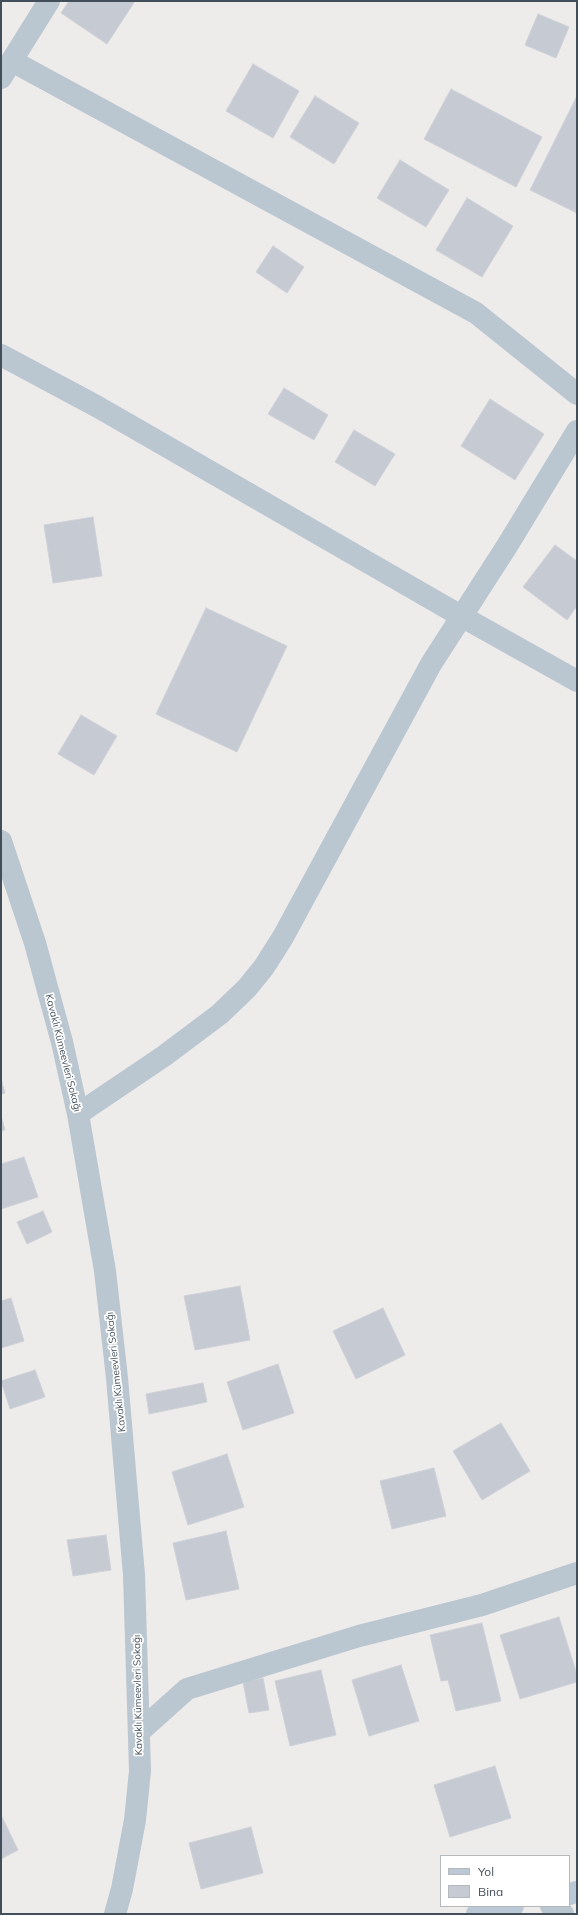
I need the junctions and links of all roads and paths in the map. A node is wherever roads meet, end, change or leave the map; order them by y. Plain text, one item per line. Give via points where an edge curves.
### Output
1 (49, 1) edge
2 (6, 70) edge
3 (1, 355) edge
4 (577, 394) edge
5 (577, 431) edge
6 (461, 616) junction
7 (577, 681) edge
8 (1, 841) edge
9 (78, 1114) junction
10 (577, 1573) edge
11 (139, 1732) junction
12 (552, 1907) edge
13 (507, 1909) edge
14 (115, 1914) edge
15 (477, 1914) edge
16 (563, 1914) edge

1 - 2 street
2 - 4 street via 476,313
3 - 6 street via 98,407
5 - 6 street
6 - 7 street
6 - 9 street via 431,664 304,899 264,967 220,1014 164,1056
8 - 9 street, Kavaklı Kümeevleri Sokağı via 35,943 62,1042
9 - 11 street, Kavaklı Kümeevleri Sokağı via 105,1271 117,1378 134,1575
10 - 11 street via 482,1605 359,1636 187,1689
11 - 14 street, Kavaklı Kümeevleri Sokağı via 140,1771 135,1820
12 - 16 street
13 - 15 street

